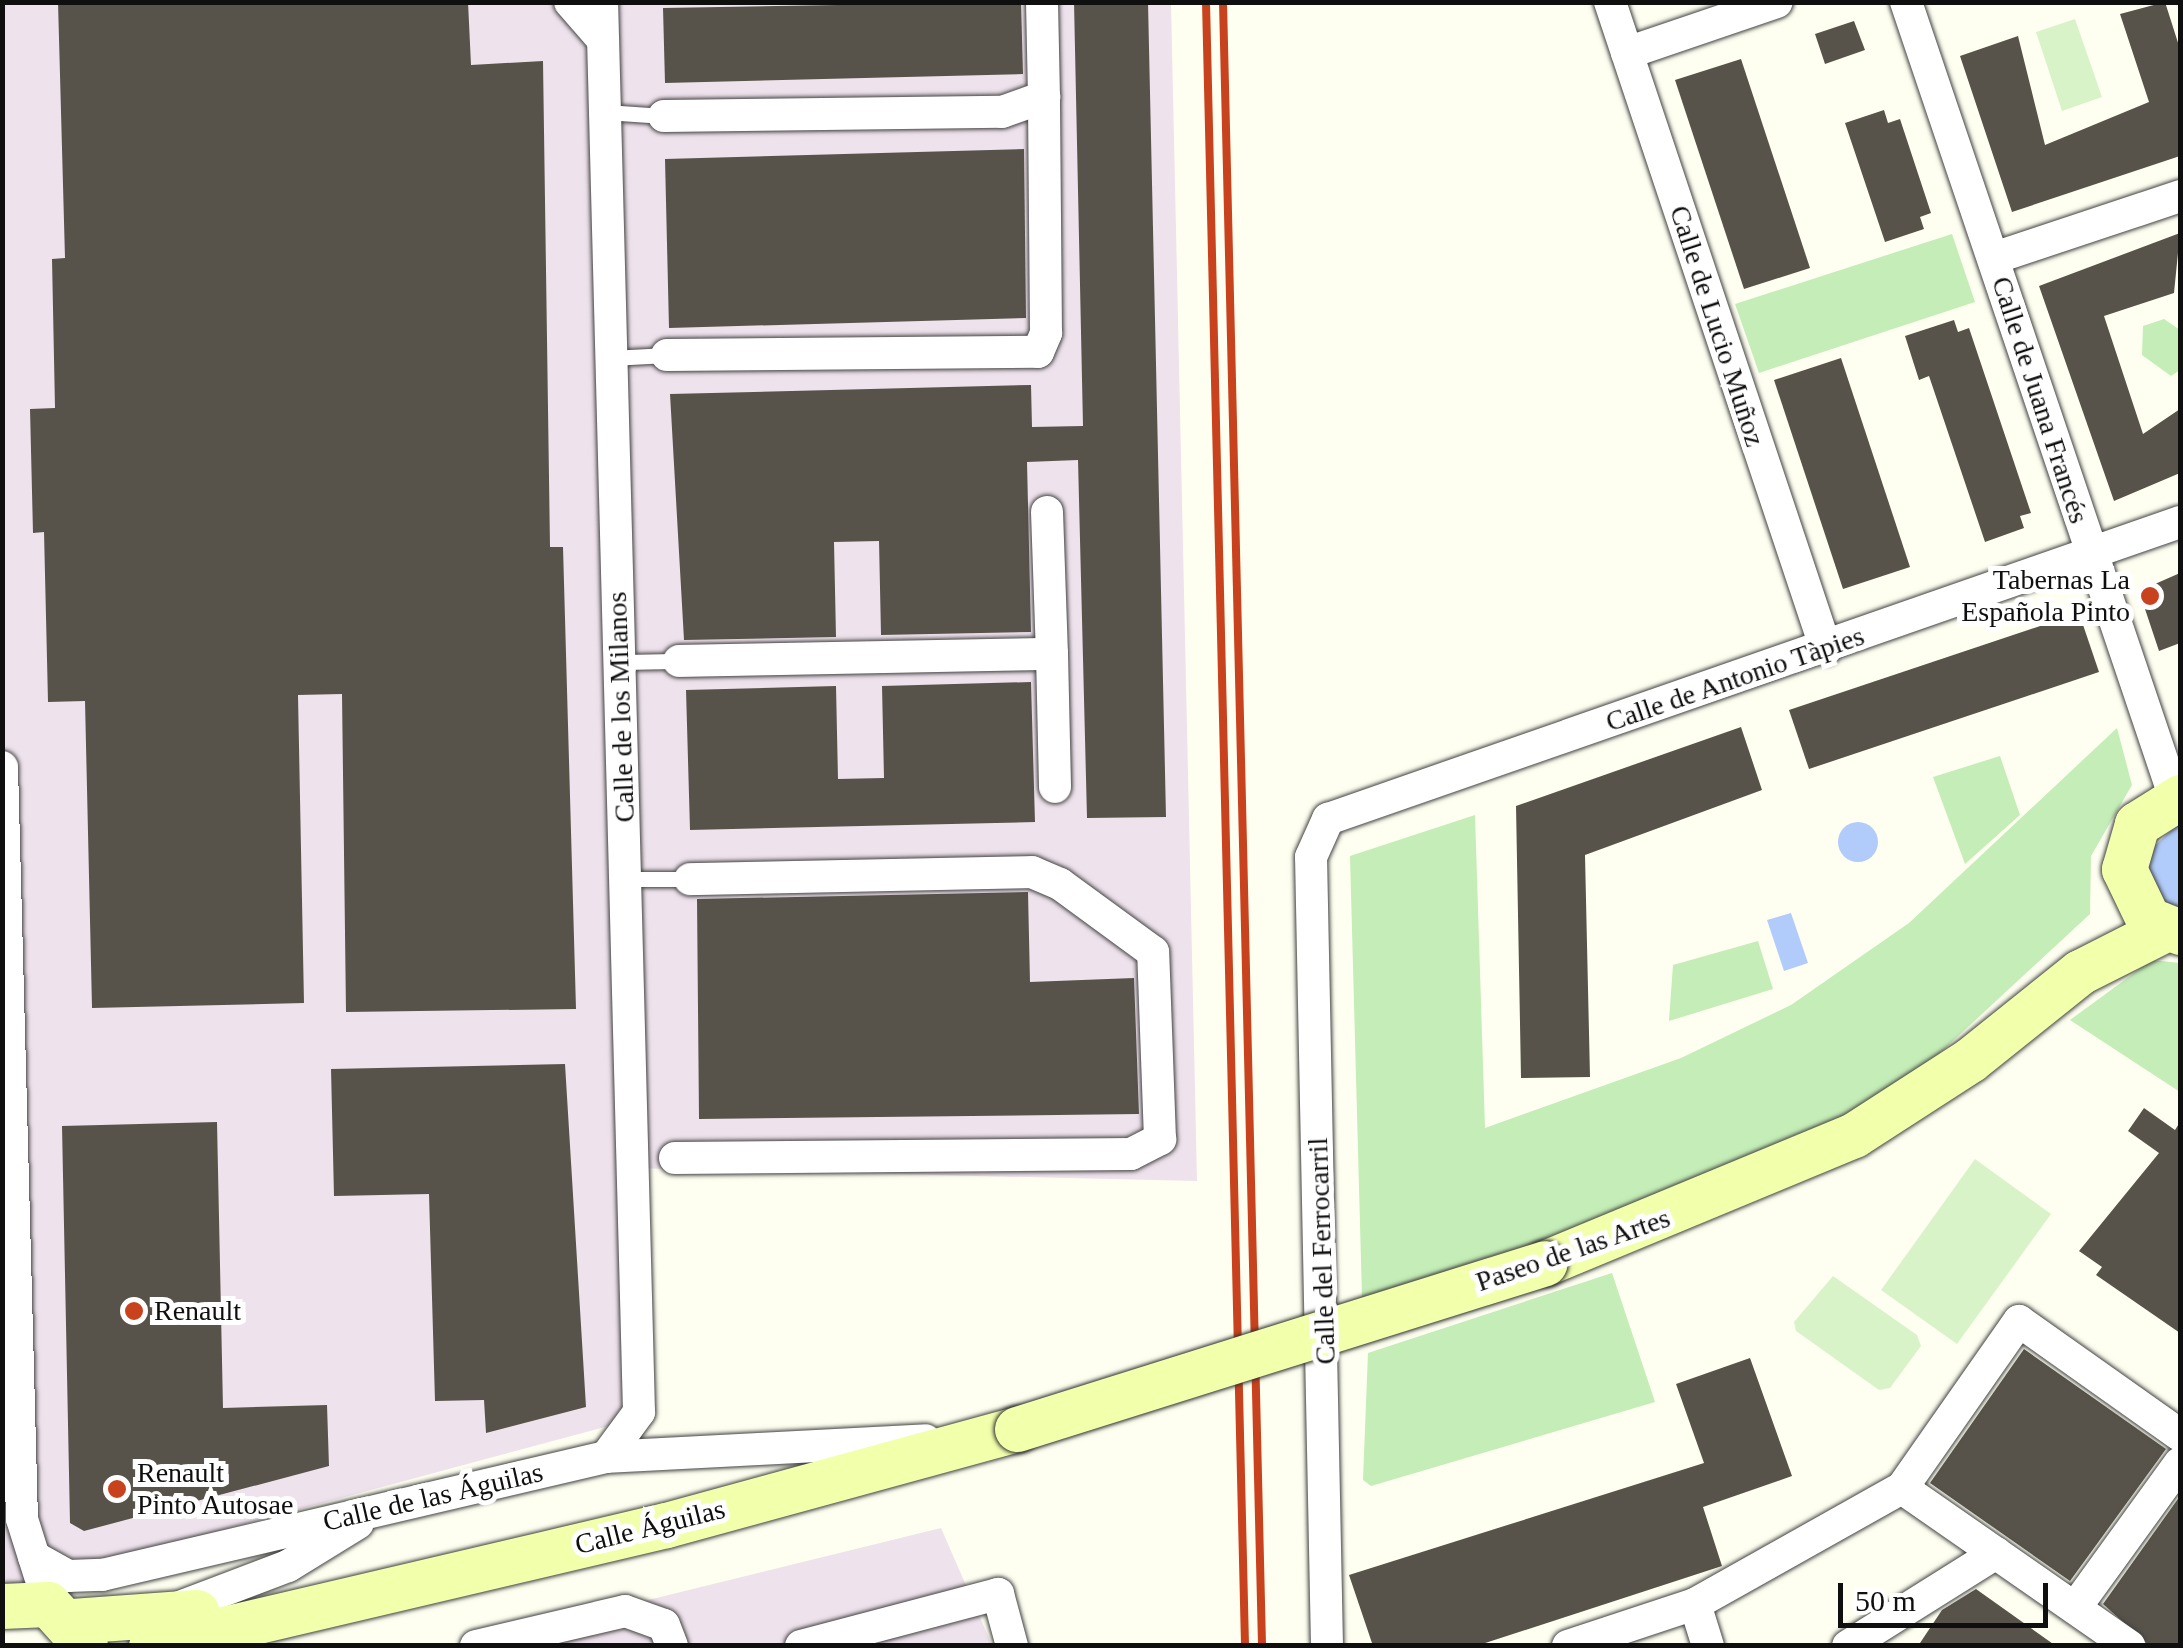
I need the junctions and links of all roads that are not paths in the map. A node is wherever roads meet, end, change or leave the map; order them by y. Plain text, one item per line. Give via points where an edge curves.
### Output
1 (570, 2) edge
2 (602, 2) edge
3 (1042, 2) edge
4 (1610, 2) edge
5 (1777, 2) edge
6 (1906, 2) edge
7 (603, 40) junction
8 (1627, 54) junction
9 (1044, 97) junction
10 (605, 112) junction
11 (664, 116) joint
12 (2180, 196) edge
13 (1994, 258) junction
14 (666, 354) joint
15 (611, 358) junction
16 (1047, 512) dead end
17 (2180, 522) edge
18 (2092, 556) junction
19 (1826, 649) junction
20 (1052, 654) junction
21 (679, 661) joint
22 (620, 662) junction
23 (2, 766) edge
24 (1055, 787) dead end
25 (2178, 798) edge
26 (1310, 856) joint
27 (690, 878) joint
28 (625, 879) junction
29 (2127, 879) junction
30 (2173, 931) edge
31 (2080, 972) junction
32 (675, 1158) joint
33 (633, 1159) junction
34 (1001, 1432) junction
35 (2180, 1435) edge
36 (606, 1456) junction
37 (2180, 1463) edge
38 (1902, 1488) junction
39 (383, 1508) junction
40 (1996, 1554) junction
41 (34, 1557) junction
42 (1694, 1604) junction
43 (2, 1606) edge
44 (2075, 1608) junction
45 (68, 1623) edge
46 (157, 1630) edge
47 (1854, 1645) edge
48 (476, 1646) edge
49 (672, 1646) edge
50 (802, 1646) edge
51 (1012, 1646) edge
52 (1328, 1646) edge
53 (1568, 1646) edge
54 (1708, 1646) edge
55 (2129, 1646) edge

1 - 7 street
2 - 7 street, Calle de los Milanos
3 - 9 street
4 - 8 street, Calle de Lucio Muñoz
5 - 8 street
6 - 13 street, Calle de Juana Francés
7 - 10 street, Calle de los Milanos
8 - 19 street, Calle de Lucio Muñoz
9 - 11 street via 1002,112
9 - 14 street via 1046,333 1038,352
10 - 11 lane
10 - 15 street, Calle de los Milanos
12 - 13 street
13 - 18 street, Calle de Juana Francés
14 - 15 lane
15 - 22 street, Calle de los Milanos
16 - 20 street
17 - 18 street, Calle de Antonio Tàpies
18 - 19 street, Calle de Antonio Tàpies
18 - 25 street, Calle de Juana Francés
19 - 26 street, Calle de Antonio Tàpies via 1346,808 1328,819
20 - 21 street
20 - 24 street
21 - 22 lane
22 - 28 street, Calle de los Milanos
23 - 41 street via 22,1520
25 - 29 main road, Paseo de las Artes via 2137,824
26 - 52 street, Calle del Ferrocarril
27 - 28 lane
27 - 32 street via 1032,872 1060,884 1153,952 1160,1138 1131,1154
28 - 33 street, Calle de los Milanos
29 - 30 main road via 2137,906
29 - 31 main road, Paseo de las Artes
30 - 31 main road, Paseo de las Artes
31 - 34 main road, Paseo de las Artes, bridge via 1970,1060 1854,1135 1545,1262
32 - 33 lane
33 - 36 street, Calle de los Milanos via 639,1412
34 - 36 street, Calle de las Águilas
34 - 46 main road, Calle Águilas via 646,1529
35 - 38 street via 2018,1321
36 - 39 street, Calle de las Águilas
37 - 44 street
38 - 40 street
38 - 42 street
39 - 41 street, Calle de las Águilas via 102,1576 68,1576
39 - 46 street via 288,1566
40 - 44 street
40 - 47 street
41 - 45 street
42 - 53 street
42 - 54 street
43 - 45 main road
44 - 55 street
45 - 46 main road
48 - 49 street via 625,1611 664,1625
50 - 51 street via 998,1594

